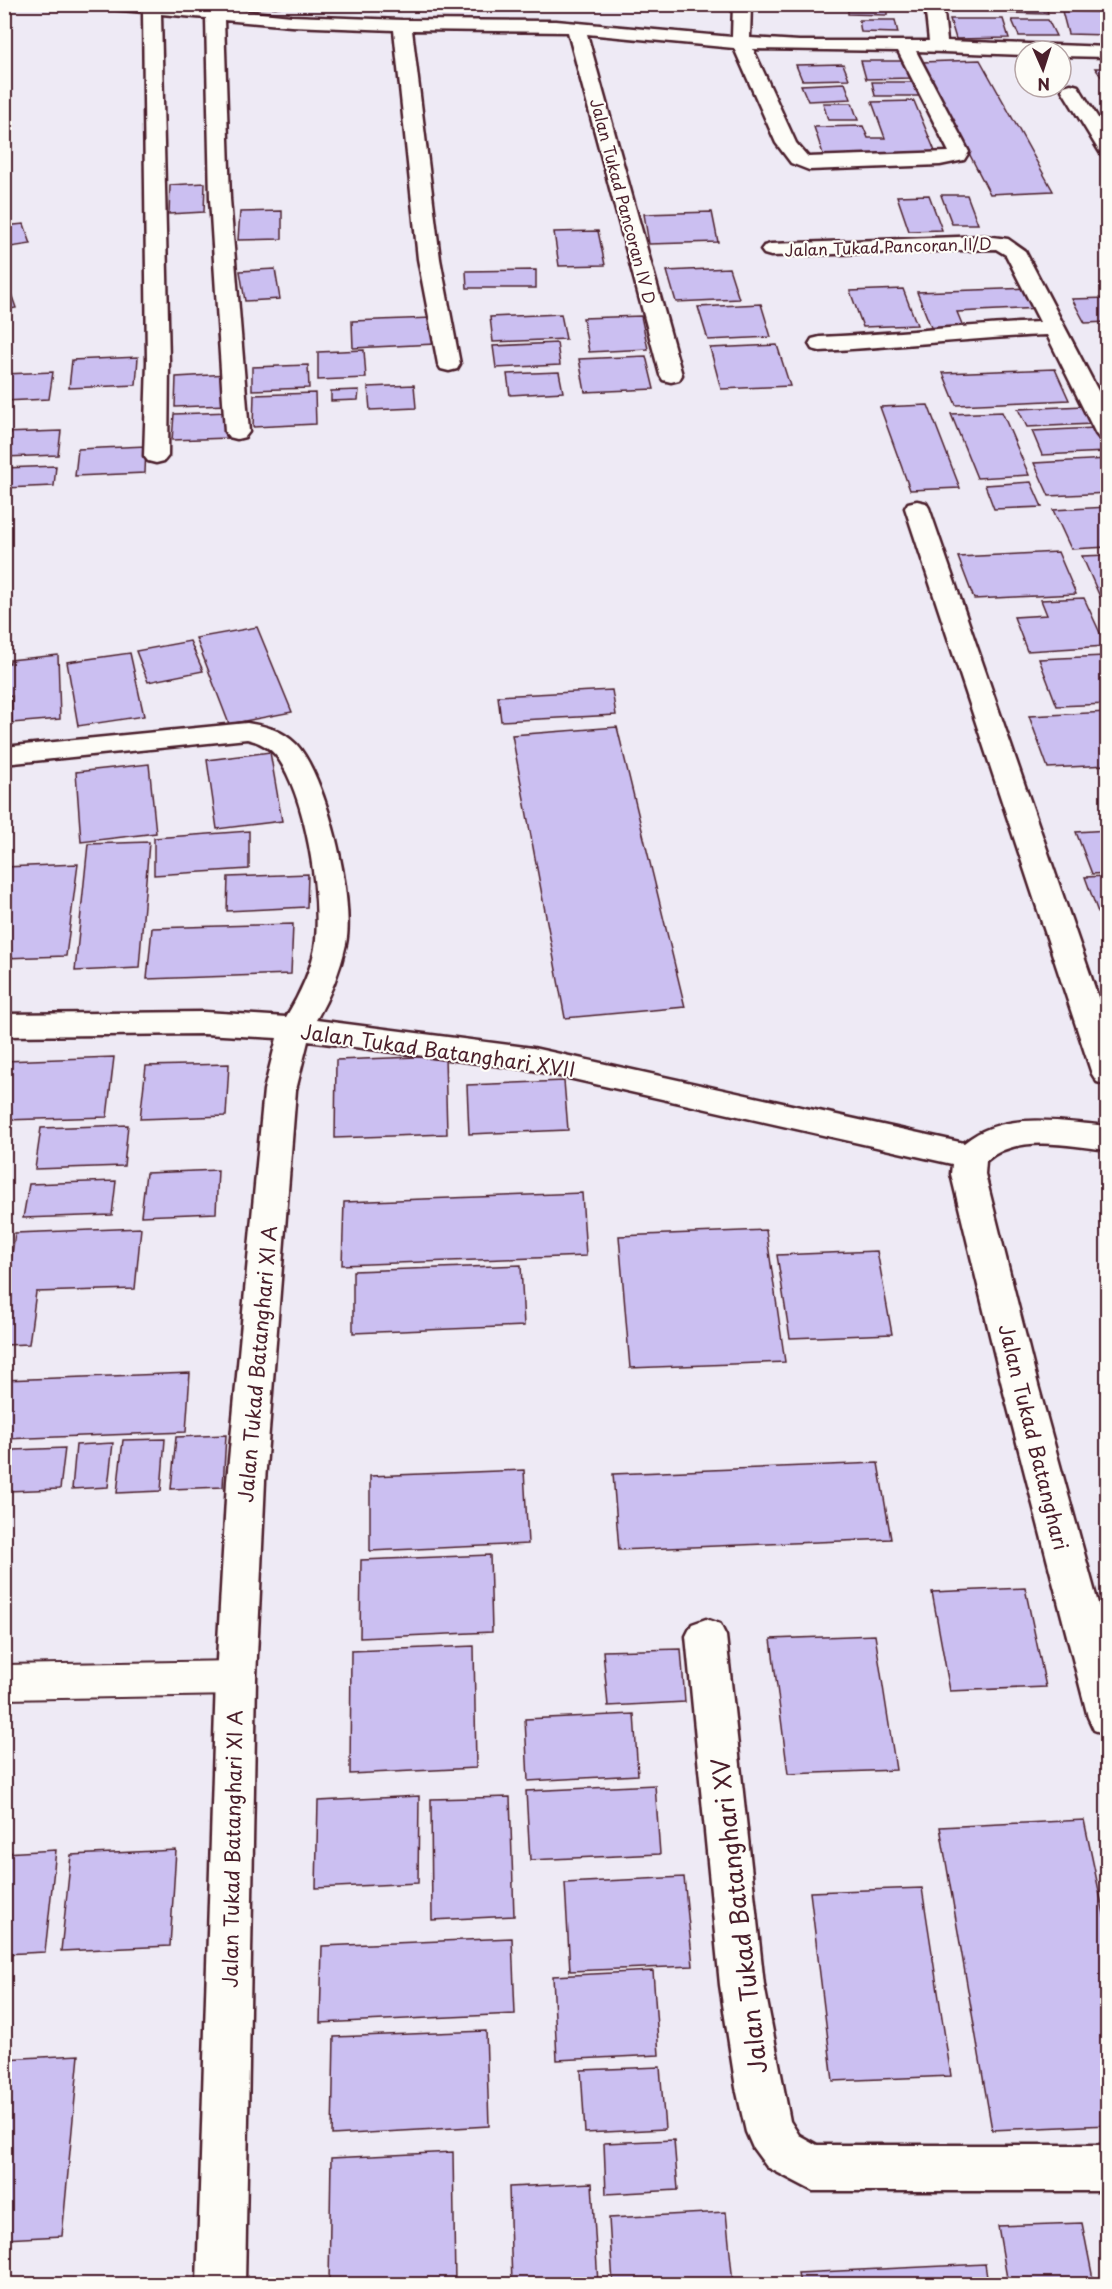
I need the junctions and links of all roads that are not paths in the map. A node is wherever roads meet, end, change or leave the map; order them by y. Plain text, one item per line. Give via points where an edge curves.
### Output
1 (110, 4) edge
2 (378, 4) edge
3 (560, 4) edge
4 (742, 4) edge
5 (933, 4) edge
6 (152, 8) junction
7 (214, 10) edge
8 (379, 24) junction
9 (402, 25) junction
10 (566, 27) junction
11 (741, 43) junction
12 (939, 46) junction
13 (905, 47) junction
14 (1107, 52) edge
15 (1073, 93) edge
16 (1107, 150) edge
17 (771, 250) dead end
18 (1054, 328) junction
19 (820, 344) dead end
20 (449, 364) dead end
21 (671, 375) dead end
22 (237, 432) dead end
23 (1107, 434) edge
24 (156, 456) dead end
25 (917, 507) dead end
26 (4, 756) edge
27 (4, 1025) edge
28 (295, 1028) junction
29 (1107, 1074) edge
30 (1107, 1138) edge
31 (970, 1156) junction
32 (706, 1636) dead end
33 (236, 1678) junction
34 (4, 1682) edge
35 (1107, 1717) edge
36 (1107, 2168) edge
37 (221, 2284) edge

1 - 6 street
2 - 8 street
3 - 10 street
4 - 11 street
5 - 12 street
6 - 7 street
6 - 24 street
7 - 8 street via 291,21
7 - 22 street via 220,199
8 - 9 street
9 - 10 street
9 - 20 street via 429,259
10 - 11 street
10 - 21 street, Jalan Tukad Pancoran IV D
11 - 13 street
11 - 13 street via 786,143 800,162 957,156 959,152
12 - 13 street
12 - 14 street
15 - 16 street
17 - 18 street, Jalan Tukad Pancoran II/D via 1001,243 1015,251
18 - 19 street
18 - 23 street, Jalan Tukad Pancoran II/D
25 - 29 street
26 - 28 street, Jalan Tukad Batanghari XI A via 248,731 265,734 284,748 311,800 330,885 331,942 315,995
27 - 28 street, Jalan Tukad Batanghari XVII via 204,1023
28 - 31 street, Jalan Tukad Batanghari XVII via 533,1059
28 - 33 street, Jalan Tukad Batanghari XI A via 280,1090 246,1481
30 - 31 street via 1043,1132 1007,1135 988,1142
31 - 35 street, Jalan Tukad Batanghari via 968,1174
32 - 36 street, Jalan Tukad Batanghari XV via 742,1985 769,2132 783,2151 813,2168
33 - 34 lane
33 - 37 street, Jalan Tukad Batanghari XI A

